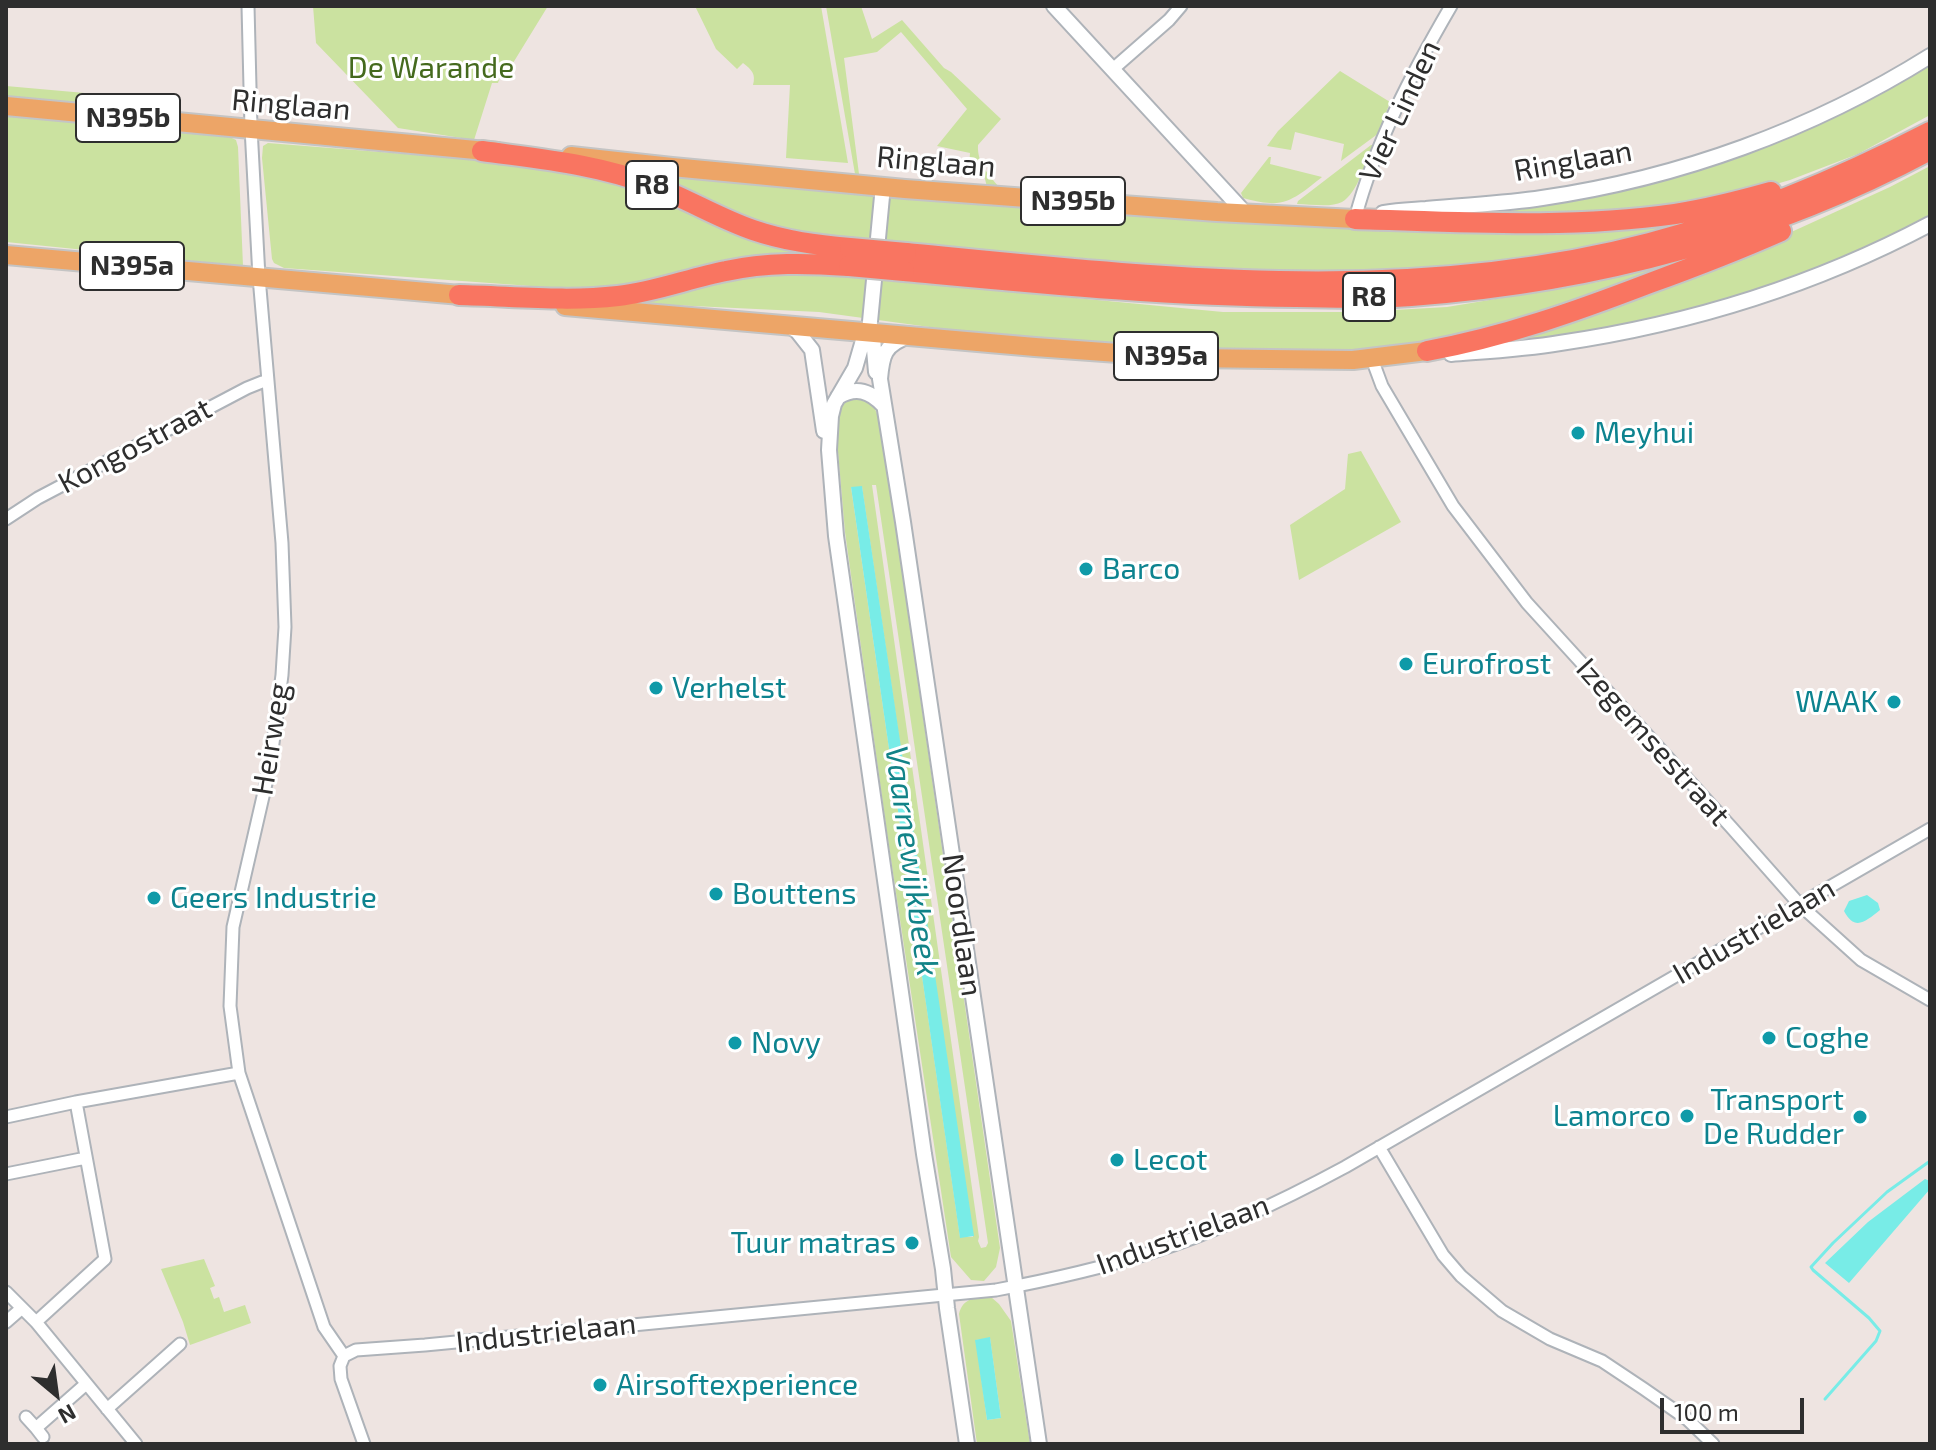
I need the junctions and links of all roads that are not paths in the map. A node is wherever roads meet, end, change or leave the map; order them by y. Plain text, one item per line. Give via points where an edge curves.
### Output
1 (248, 6) edge
2 (1054, 6) edge
3 (1181, 6) edge
4 (1451, 6) edge
5 (1930, 56) edge
6 (1113, 69) junction
7 (6, 106) edge
8 (251, 128) junction
9 (1930, 132) edge
10 (1930, 150) edge
11 (482, 151) junction
12 (1848, 172) junction
13 (1220, 184) junction
14 (883, 186) junction
15 (1823, 201) junction
16 (1217, 212) junction
17 (1245, 213) junction
18 (1355, 219) junction
19 (1930, 224) edge
20 (6, 255) edge
21 (850, 257) junction
22 (905, 262) junction
23 (259, 277) junction
24 (459, 295) junction
25 (786, 324) junction
26 (869, 332) junction
27 (909, 336) junction
28 (1427, 351) junction
29 (1372, 359) junction
30 (880, 379) junction
31 (268, 382) junction
32 (838, 397) junction
33 (883, 405) junction
34 (829, 450) junction
35 (6, 519) edge
36 (1930, 829) edge
37 (1800, 905) junction
38 (1930, 1000) edge
39 (239, 1073) junction
40 (76, 1102) junction
41 (6, 1117) edge
42 (1379, 1147) junction
43 (86, 1158) junction
44 (6, 1174) edge
45 (1016, 1286) junction
46 (6, 1292) edge
47 (945, 1294) junction
48 (22, 1308) junction
49 (6, 1322) edge
50 (36, 1322) junction
51 (180, 1344) dead end
52 (344, 1356) junction
53 (86, 1384) junction
54 (107, 1409) junction
55 (26, 1417) dead end
56 (136, 1444) edge
57 (364, 1444) edge
58 (967, 1444) edge
59 (1039, 1444) edge
60 (1713, 1444) edge

1 - 8 street, Heirweg
2 - 6 street
3 - 6 street
4 - 18 street, Vier Linden via 1413,71
5 - 18 street, Ringlaan / N395b via 1815,118 1658,174 1546,197
6 - 13 street
7 - 8 main road, Ringlaan / N395b
8 - 11 main road, Ringlaan / N395b
8 - 23 street, Heirweg
9 - 12 highway, R8
10 - 15 highway, R8
11 - 14 main road, Ringlaan / N395b
11 - 21 highway, R8 via 620,174 753,230
12 - 18 highway, R8 via 1734,202 1616,221
12 - 22 highway, R8 via 1748,213 1648,244 1529,267 1421,278 1326,282
13 - 16 street
13 - 17 street
14 - 16 main road, Ringlaan / N395b
14 - 26 street, Noordlaan
15 - 22 highway, R8 via 1709,242 1592,272 1408,296 1117,290
15 - 28 highway, R8 via 1796,224 1738,250 1574,312
16 - 17 main road, Ringlaan / N395b
17 - 18 main road, Ringlaan / N395b
19 - 28 street, N395a via 1761,296 1646,328 1505,350
20 - 23 main road, N395a
21 - 22 highway, R8, bridge
21 - 24 highway, R8 via 749,266 621,296
23 - 24 main road, N395a
23 - 31 street, Heirweg
24 - 25 main road, N395a
25 - 26 main road, N395a
25 - 34 street, Noordlaan via 812,350
26 - 27 main road, N395a
26 - 30 street, Noordlaan
26 - 32 street, Noordlaan
27 - 29 main road, N395a via 1187,358
27 - 30 street, Noordlaan via 887,349
28 - 29 main road, N395a
29 - 37 street, Izegemsestraat via 1382,386 1453,506 1498,566
30 - 33 street, Noordlaan
31 - 35 street, Kongostraat via 247,388
31 - 39 street, Heirweg via 285,627 270,766 233,927 230,1006
32 - 33 street via 857,390
32 - 34 street, Noordlaan
33 - 45 street, Noordlaan
34 - 47 street, Noordlaan via 836,536
36 - 37 street, Industrielaan
37 - 38 street, Izegemsestraat via 1861,960
37 - 42 street, Industrielaan
39 - 40 street
39 - 52 street, Heirweg via 324,1327
40 - 41 street
40 - 43 street
42 - 45 street, Industrielaan via 1302,1190 1201,1235
42 - 60 street via 1443,1255 1472,1286 1550,1339 1602,1361 1687,1419
43 - 44 street
43 - 50 street via 105,1259
45 - 47 street, Industrielaan
45 - 59 street, Noordlaan
46 - 48 street
47 - 52 street, Industrielaan via 356,1350
47 - 58 street, Noordlaan
48 - 49 street
48 - 50 street
50 - 53 street
51 - 54 street
52 - 57 street, Heirweg via 341,1379
53 - 54 street
53 - 55 street via 39,1432
54 - 56 street

